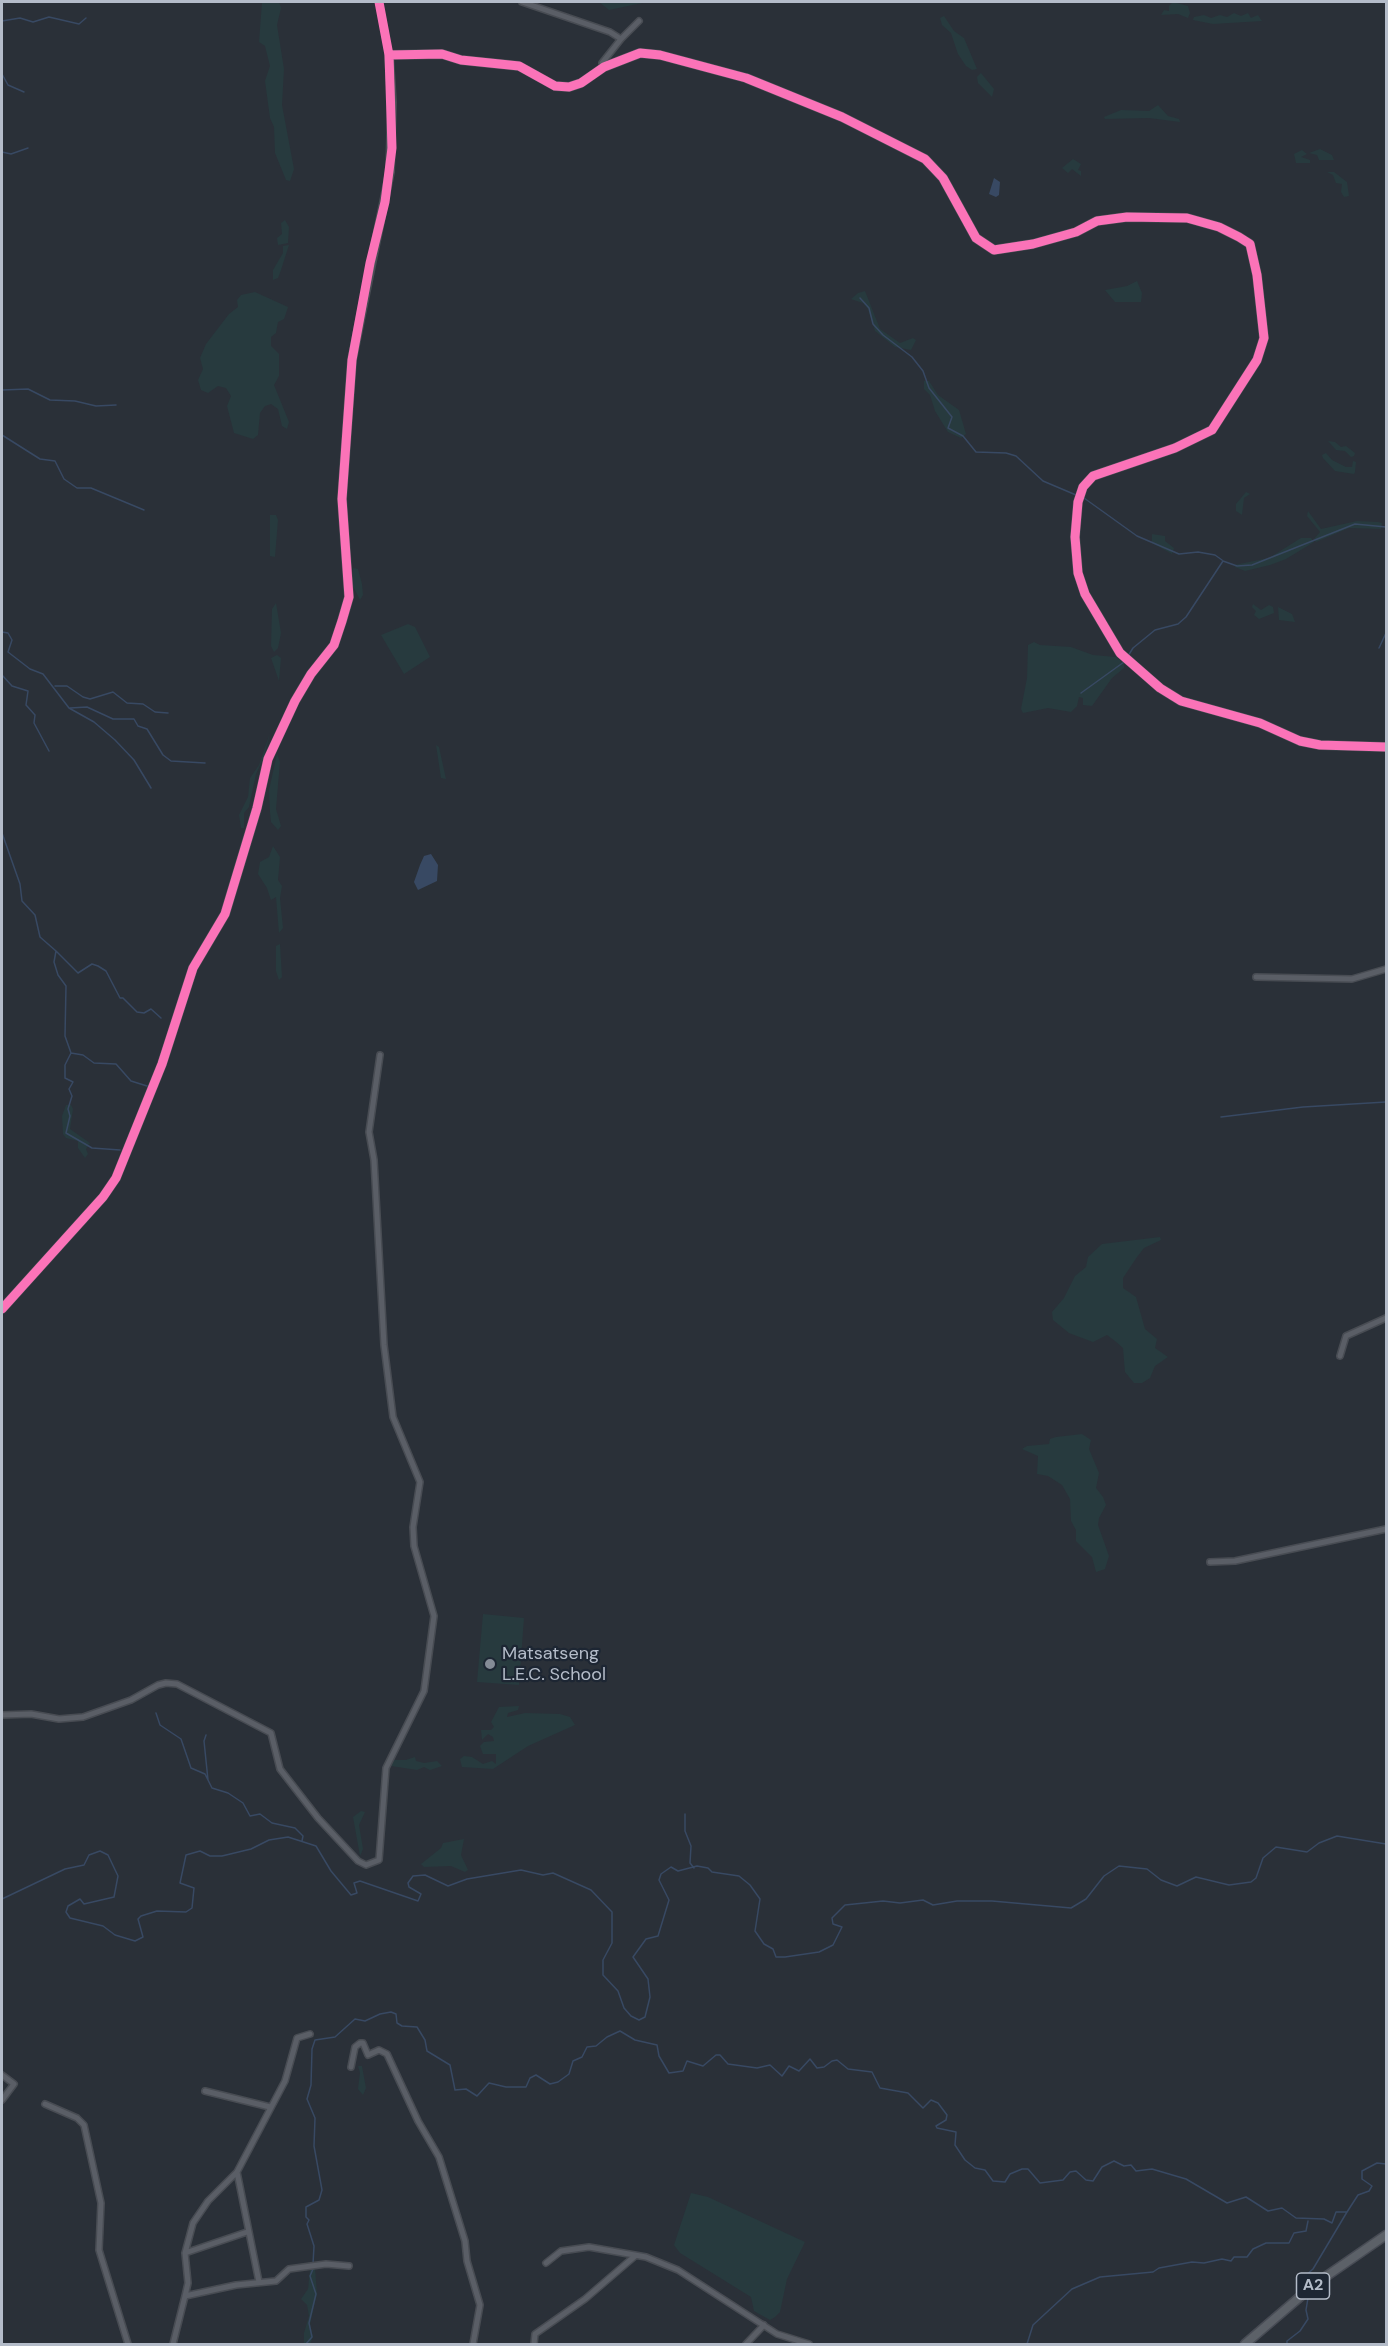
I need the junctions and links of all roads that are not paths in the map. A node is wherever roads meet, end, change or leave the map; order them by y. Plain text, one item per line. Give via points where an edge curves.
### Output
1 (379, 2) edge
2 (522, 2) edge
3 (639, 21) dead end
4 (621, 39) junction
5 (389, 55) junction
6 (604, 67) junction
7 (1386, 747) edge
8 (1386, 969) edge
9 (1256, 977) dead end
10 (380, 1055) dead end
11 (2, 1309) edge
12 (1386, 1318) edge
13 (1340, 1356) dead end
14 (1386, 1529) edge
15 (1210, 1562) dead end
16 (2, 1715) edge
17 (310, 2034) dead end
18 (351, 2067) dead end
19 (2, 2075) edge
20 (205, 2091) dead end
21 (2, 2100) edge
22 (45, 2103) dead end
23 (270, 2107) junction
24 (237, 2172) junction
25 (248, 2232) junction
26 (1386, 2235) edge
27 (185, 2253) junction
28 (635, 2256) junction
29 (546, 2263) dead end
30 (350, 2266) dead end
31 (259, 2282) junction
32 (185, 2296) junction
33 (764, 2325) junction
34 (128, 2344) edge
35 (173, 2344) edge
36 (473, 2344) edge
37 (534, 2344) edge
38 (746, 2344) edge
39 (808, 2344) edge
40 (1245, 2344) edge

1 - 5 street
2 - 4 street
3 - 4 street
4 - 6 street via 602,63
5 - 6 street via 442,54 461,60 519,66 555,86 569,87
5 - 11 street via 390,172 352,360 342,499 349,597 337,638 295,701 268,759 225,914 194,968 162,1064 116,1178
6 - 7 street via 640,53 719,70 898,143 930,163 943,178 976,238 994,250 1033,244 1076,232 1097,221 1127,216 1187,218 1219,227 1250,244 1264,338 1257,360 1212,430 1176,448 1093,476 1083,487 1075,537 1077,573 1120,653 1180,701 1260,723 1300,741
8 - 9 street via 1352,979
10 - 16 street via 369,1132 386,1365 393,1417 420,1482 414,1546 434,1616 424,1691 386,1768 379,1860 366,1865 358,1861 318,1818 280,1769 271,1733 177,1684 158,1685 131,1700 83,1717
12 - 13 street via 1346,1336
14 - 15 street via 1235,1561
17 - 23 street via 297,2038 285,2081
18 - 36 street via 355,2047 360,2043 368,2055 379,2050 387,2054 439,2157 480,2305
19 - 21 street via 14,2084
20 - 23 street
22 - 34 street via 84,2125 101,2203 99,2250
23 - 24 street
24 - 25 street
24 - 27 street via 201,2211 187,2238
25 - 27 street
25 - 31 street
26 - 40 main road, A2 via 1315,2284
27 - 32 street
28 - 29 street via 601,2248 576,2248 561,2252
28 - 33 street via 678,2270
28 - 37 street via 585,2299 535,2334
30 - 31 street via 289,2269 276,2281
31 - 32 street
32 - 35 street
33 - 38 street
33 - 39 street via 777,2334

